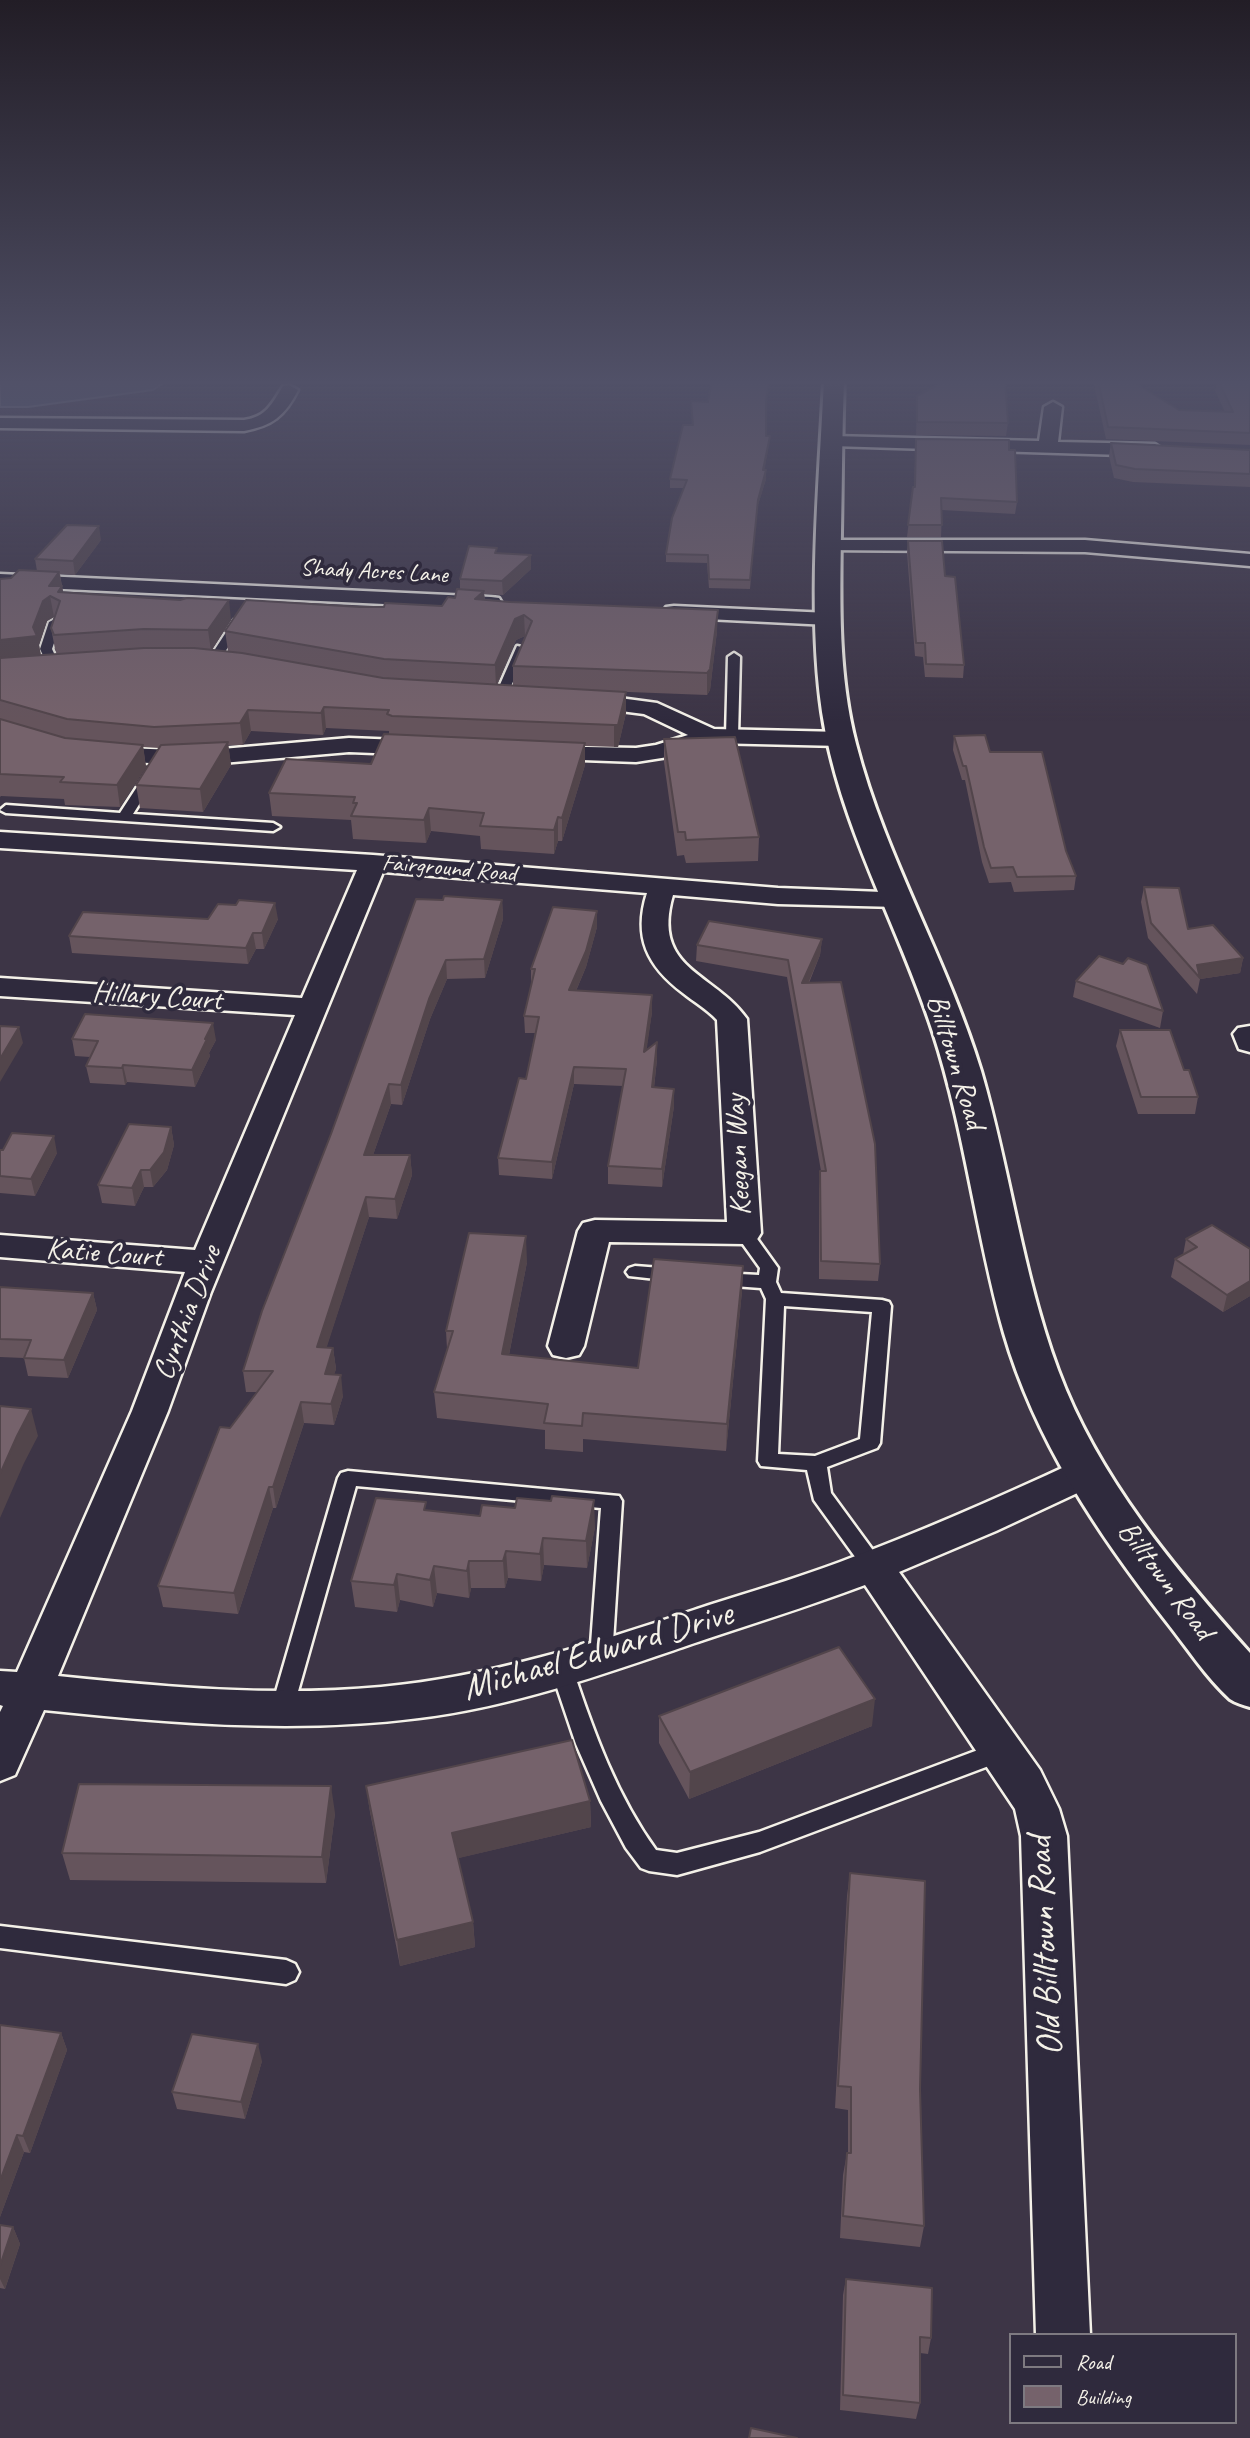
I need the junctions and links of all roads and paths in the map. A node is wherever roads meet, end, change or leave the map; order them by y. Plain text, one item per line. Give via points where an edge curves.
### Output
1 (830, 494) edge
2 (829, 546) junction
3 (1250, 560) edge
4 (0, 580) edge
5 (511, 604) edge
6 (232, 611) edge
7 (649, 611) edge
8 (829, 619) junction
9 (55, 622) edge
10 (524, 641) edge
11 (734, 657) dead end
12 (215, 660) edge
13 (65, 665) joint
14 (28, 669) edge
15 (475, 695) edge
16 (500, 696) junction
17 (526, 697) edge
18 (565, 699) edge
19 (721, 736) junction
20 (841, 739) junction
21 (451, 749) edge
22 (81, 751) edge
23 (518, 752) edge
24 (162, 758) junction
25 (6, 809) dead end
26 (124, 817) junction
27 (273, 827) dead end
28 (0, 840) edge
29 (373, 863) junction
30 (662, 887) junction
31 (898, 899) junction
32 (0, 987) edge
33 (314, 1007) junction
34 (744, 1233) junction
35 (0, 1246) edge
36 (207, 1262) junction
37 (635, 1272) dead end
38 (771, 1291) junction
39 (566, 1346) dead end
40 (816, 1463) junction
41 (1087, 1472) junction
42 (873, 1566) junction
43 (601, 1658) junction
44 (562, 1670) junction
45 (1250, 1687) edge
46 (15, 1690) edge
47 (282, 1709) junction
48 (1002, 1751) junction
49 (0, 1762) edge
50 (0, 1937) edge
51 (286, 1972) dead end
52 (1063, 2333) edge

1 - 2 main road, Billtown Road
2 - 3 street via 1085,546
2 - 8 main road, Billtown Road
4 - 5 street, Shady Acres Lane
6 - 12 lane via 245,612
7 - 8 street
8 - 20 main road, Billtown Road via 830,672
9 - 13 lane via 46,649
10 - 16 lane
11 - 19 lane
13 - 14 street
15 - 16 street
16 - 17 street
18 - 19 street via 649,708
19 - 20 street
19 - 23 street via 636,755
20 - 31 main road, Billtown Road via 852,781
21 - 24 street via 349,745
22 - 24 street
24 - 26 lane
25 - 26 lane
26 - 27 lane
28 - 29 street, Fairground Road
29 - 30 street, Fairground Road
29 - 33 street, Cynthia Drive
30 - 31 street, Fairground Road
30 - 34 street, Keegan Way via 654,922 665,959 684,980 723,1005 732,1019
31 - 41 main road, Billtown Road via 963,1071 1006,1267 1037,1370 1057,1421
32 - 33 street, Hillary Court
33 - 36 street, Cynthia Drive
34 - 38 lane via 769,1268
34 - 39 street, Keegan Way via 596,1231
35 - 36 street, Katie Court
36 - 46 street, Cynthia Drive via 150,1411
37 - 38 lane
38 - 40 lane via 768,1461
38 - 40 lane via 882,1307 870,1443
40 - 42 lane via 821,1495
41 - 42 street, Michael Edward Drive
41 - 45 main road, Billtown Road via 1138,1551
42 - 43 street, Michael Edward Drive
42 - 48 street, Old Billtown Road
43 - 44 street, Michael Edward Drive
43 - 47 lane via 612,1501 348,1478
44 - 47 street, Michael Edward Drive via 457,1695 381,1705
44 - 48 lane via 578,1719 615,1801 649,1860 677,1864 760,1842
46 - 47 street, Michael Edward Drive
46 - 49 street, Cynthia Drive
48 - 52 street, Old Billtown Road via 1037,1809 1044,1836
50 - 51 lane

